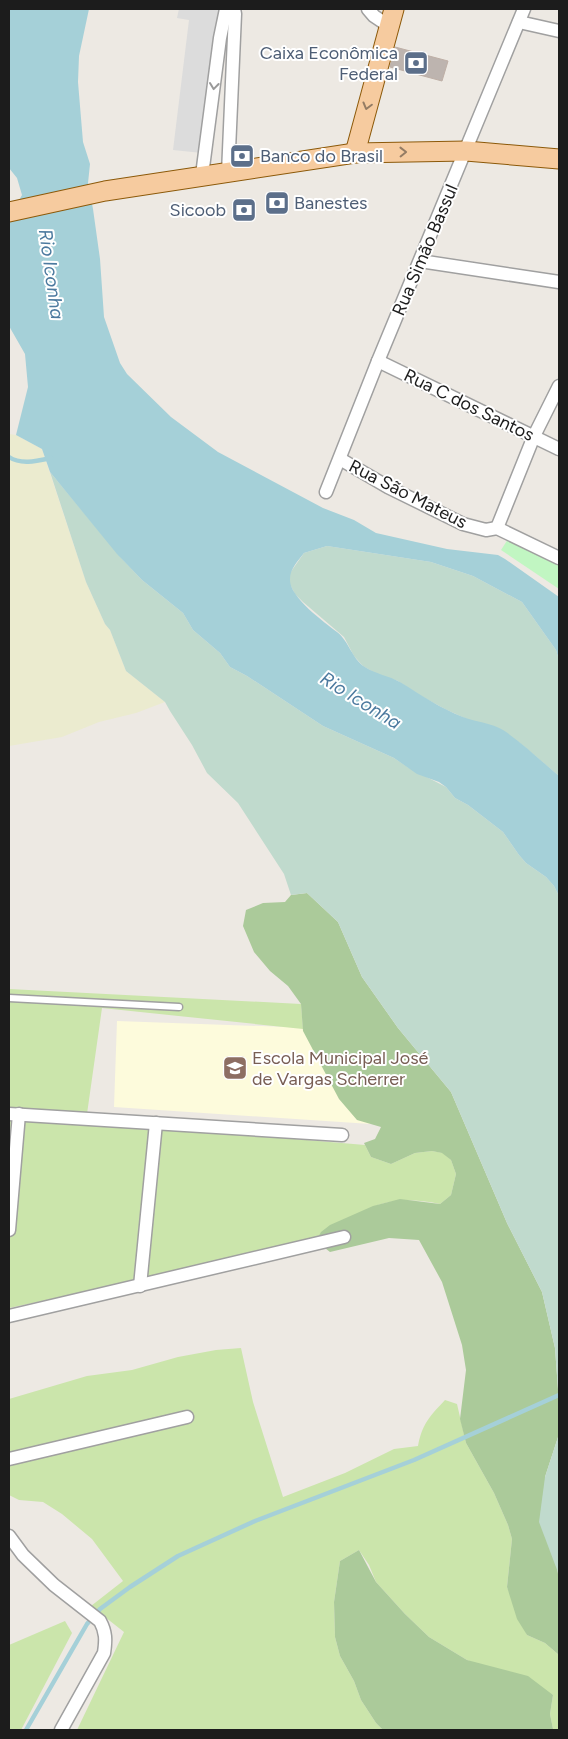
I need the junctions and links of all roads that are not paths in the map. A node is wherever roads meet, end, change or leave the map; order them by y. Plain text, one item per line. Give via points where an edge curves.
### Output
1 (226, 9) edge
2 (234, 9) edge
3 (368, 9) edge
4 (524, 9) edge
5 (392, 17) edge
6 (519, 22) junction
7 (559, 31) edge
8 (220, 38) junction
9 (233, 39) junction
10 (466, 151) junction
11 (355, 153) junction
12 (559, 159) edge
13 (228, 173) junction
14 (202, 175) junction
15 (9, 212) edge
16 (420, 261) junction
17 (559, 282) edge
18 (378, 361) junction
19 (559, 386) edge
20 (534, 436) junction
21 (559, 449) edge
22 (340, 460) junction
23 (326, 492) dead end
24 (496, 528) junction
25 (559, 558) edge
26 (9, 998) edge
27 (179, 1007) dead end
28 (14, 1114) edge
29 (156, 1123) junction
30 (342, 1135) dead end
31 (9, 1230) edge
32 (344, 1237) dead end
33 (140, 1286) junction
34 (9, 1316) edge
35 (187, 1417) dead end
36 (9, 1459) edge
37 (9, 1536) edge
38 (61, 1730) edge

1 - 8 street
2 - 9 street
3 - 5 street via 374,16
4 - 6 street, Rua Simão Bassul
5 -> 11 main road
6 - 7 street
6 - 10 street, Rua Simão Bassul
8 - 9 street
8 -> 14 street
9 - 13 street
11 -> 10 main road
10 - 12 main road
10 - 16 street, Rua Simão Bassul
11 - 13 main road
13 - 14 main road
14 - 15 main road via 105,191
16 - 17 street
16 - 18 street, Rua Simão Bassul
18 - 20 street, Rua C dos Santos
18 - 22 street, Rua Simão Bassul
19 - 20 street
20 - 21 street, Rua C dos Santos
20 - 24 street
22 - 23 street, Rua Simão Bassul
22 - 24 street, Rua São Mateus via 463,524 486,530
24 - 25 street, Rua São Mateus
26 - 27 lane
28 - 29 street
28 - 31 street
29 - 30 street
29 - 33 street
32 - 33 street
33 - 34 street
35 - 36 street
37 - 38 street via 23,1555 54,1585 100,1621 104,1629 104,1652

